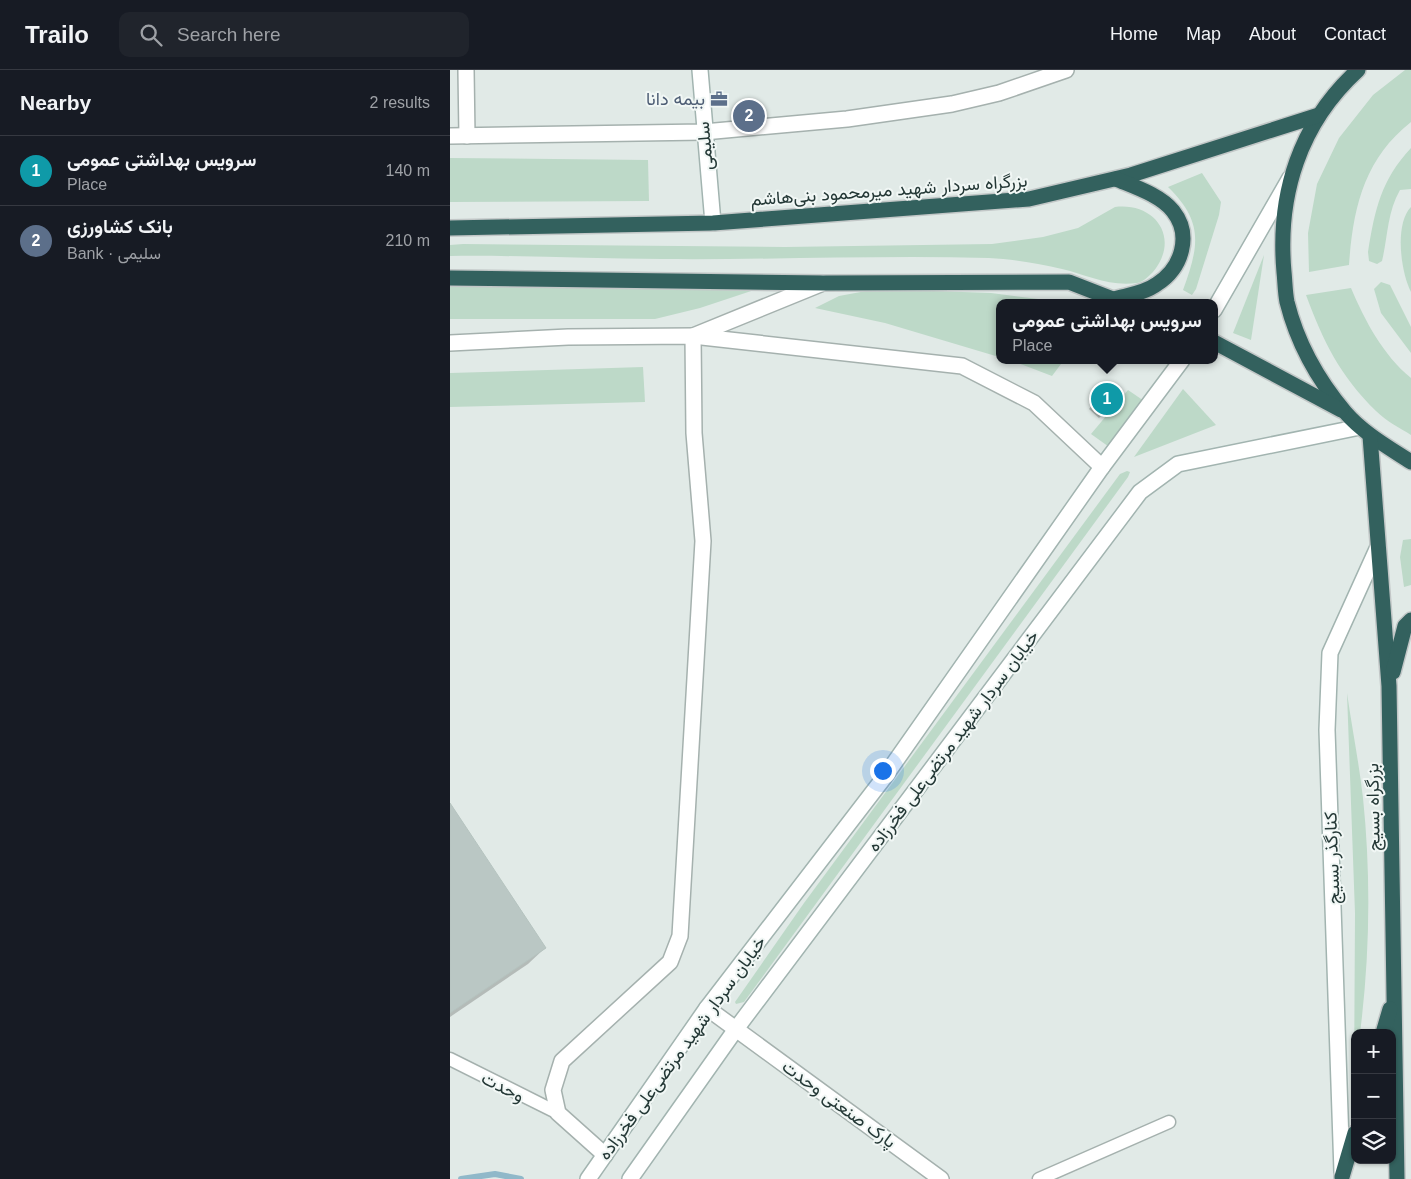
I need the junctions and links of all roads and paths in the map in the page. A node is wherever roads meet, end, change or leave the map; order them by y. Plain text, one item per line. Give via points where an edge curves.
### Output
1 (466, 70) edge
2 (700, 70) edge
3 (1066, 70) edge
4 (1358, 70) edge
5 (1319, 116) junction
6 (704, 132) junction
7 (450, 136) edge
8 (467, 136) junction
9 (1291, 176) junction
10 (1116, 179) junction
11 (713, 223) junction
12 (450, 228) edge
13 (450, 278) edge
14 (824, 283) junction
15 (1114, 299) edge
16 (1124, 299) edge
17 (1218, 303) edge
18 (693, 336) junction
19 (450, 343) edge
20 (1218, 344) edge
21 (1179, 364) edge
22 (1345, 411) junction
23 (1365, 431) junction
24 (1411, 462) edge
25 (1102, 467) junction
26 (1378, 547) junction
27 (1411, 620) edge
28 (1389, 686) junction
29 (1394, 993) junction
30 (706, 1008) junction
31 (736, 1029) junction
32 (1384, 1029) edge
33 (450, 1059) edge
34 (558, 1113) junction
35 (1169, 1122) dead end
36 (1351, 1146) edge
37 (606, 1155) junction
38 (1342, 1178) edge
39 (588, 1179) edge
40 (630, 1179) edge
41 (942, 1179) edge
42 (1039, 1179) edge
43 (1398, 1179) edge

1 - 8 main road
2 - 6 main road, سلیمی
3 - 6 main road via 999,93 952,104 847,119
4 - 5 highway
5 - 9 highway
5 - 10 highway, بزرگراه سردار شهید میرمحمود بنی‌هاشم
6 - 8 main road
6 - 11 main road, سلیمی
7 - 8 main road
9 - 17 main road
9 - 22 highway via 1281,239 1287,301 1308,360
10 - 11 highway, بزرگراه سردار شهید میرمحمود بنی‌هاشم via 1029,199
10 - 16 highway via 1141,189 1173,211 1181,225 1183,240 1178,262 1162,281
11 - 12 highway, بزرگراه سردار شهید میرمحمود بنی‌هاشم
13 - 14 highway
14 - 15 highway via 1069,282
14 - 18 main road
18 - 19 main road via 568,337
18 - 25 main road via 962,366 1034,403
18 - 34 main road via 694,433 703,541 680,936 670,962 562,1061 553,1090
20 - 22 highway
21 - 25 main road, خیابان سردار شهید مرتضی‌علی فخرزاده
22 - 23 highway
23 - 24 highway
23 - 26 highway, بزرگراه بسیج
23 - 31 main road, خیابان سردار شهید مرتضی‌علی فخرزاده via 1178,464 1140,492
25 - 30 main road, خیابان سردار شهید مرتضی‌علی فخرزاده via 883,780
26 - 28 highway, بزرگراه بسیج
26 - 38 main road, کنارگذر بسیج via 1330,653 1328,730
27 - 28 highway via 1405,626
28 - 29 highway, بزرگراه بسیج
29 - 32 highway
29 - 43 highway, بزرگراه بسیج
30 - 31 main road, پارک صنعتی وحدت
30 - 37 main road, خیابان سردار شهید مرتضی‌علی فخرزاده
31 - 40 main road, خیابان سردار شهید مرتضی‌علی فخرزاده
31 - 41 main road, پارک صنعتی وحدت
33 - 34 lane, وحدت
34 - 37 main road
35 - 42 lane
36 - 38 highway
37 - 39 main road, خیابان سردار شهید مرتضی‌علی فخرزاده

